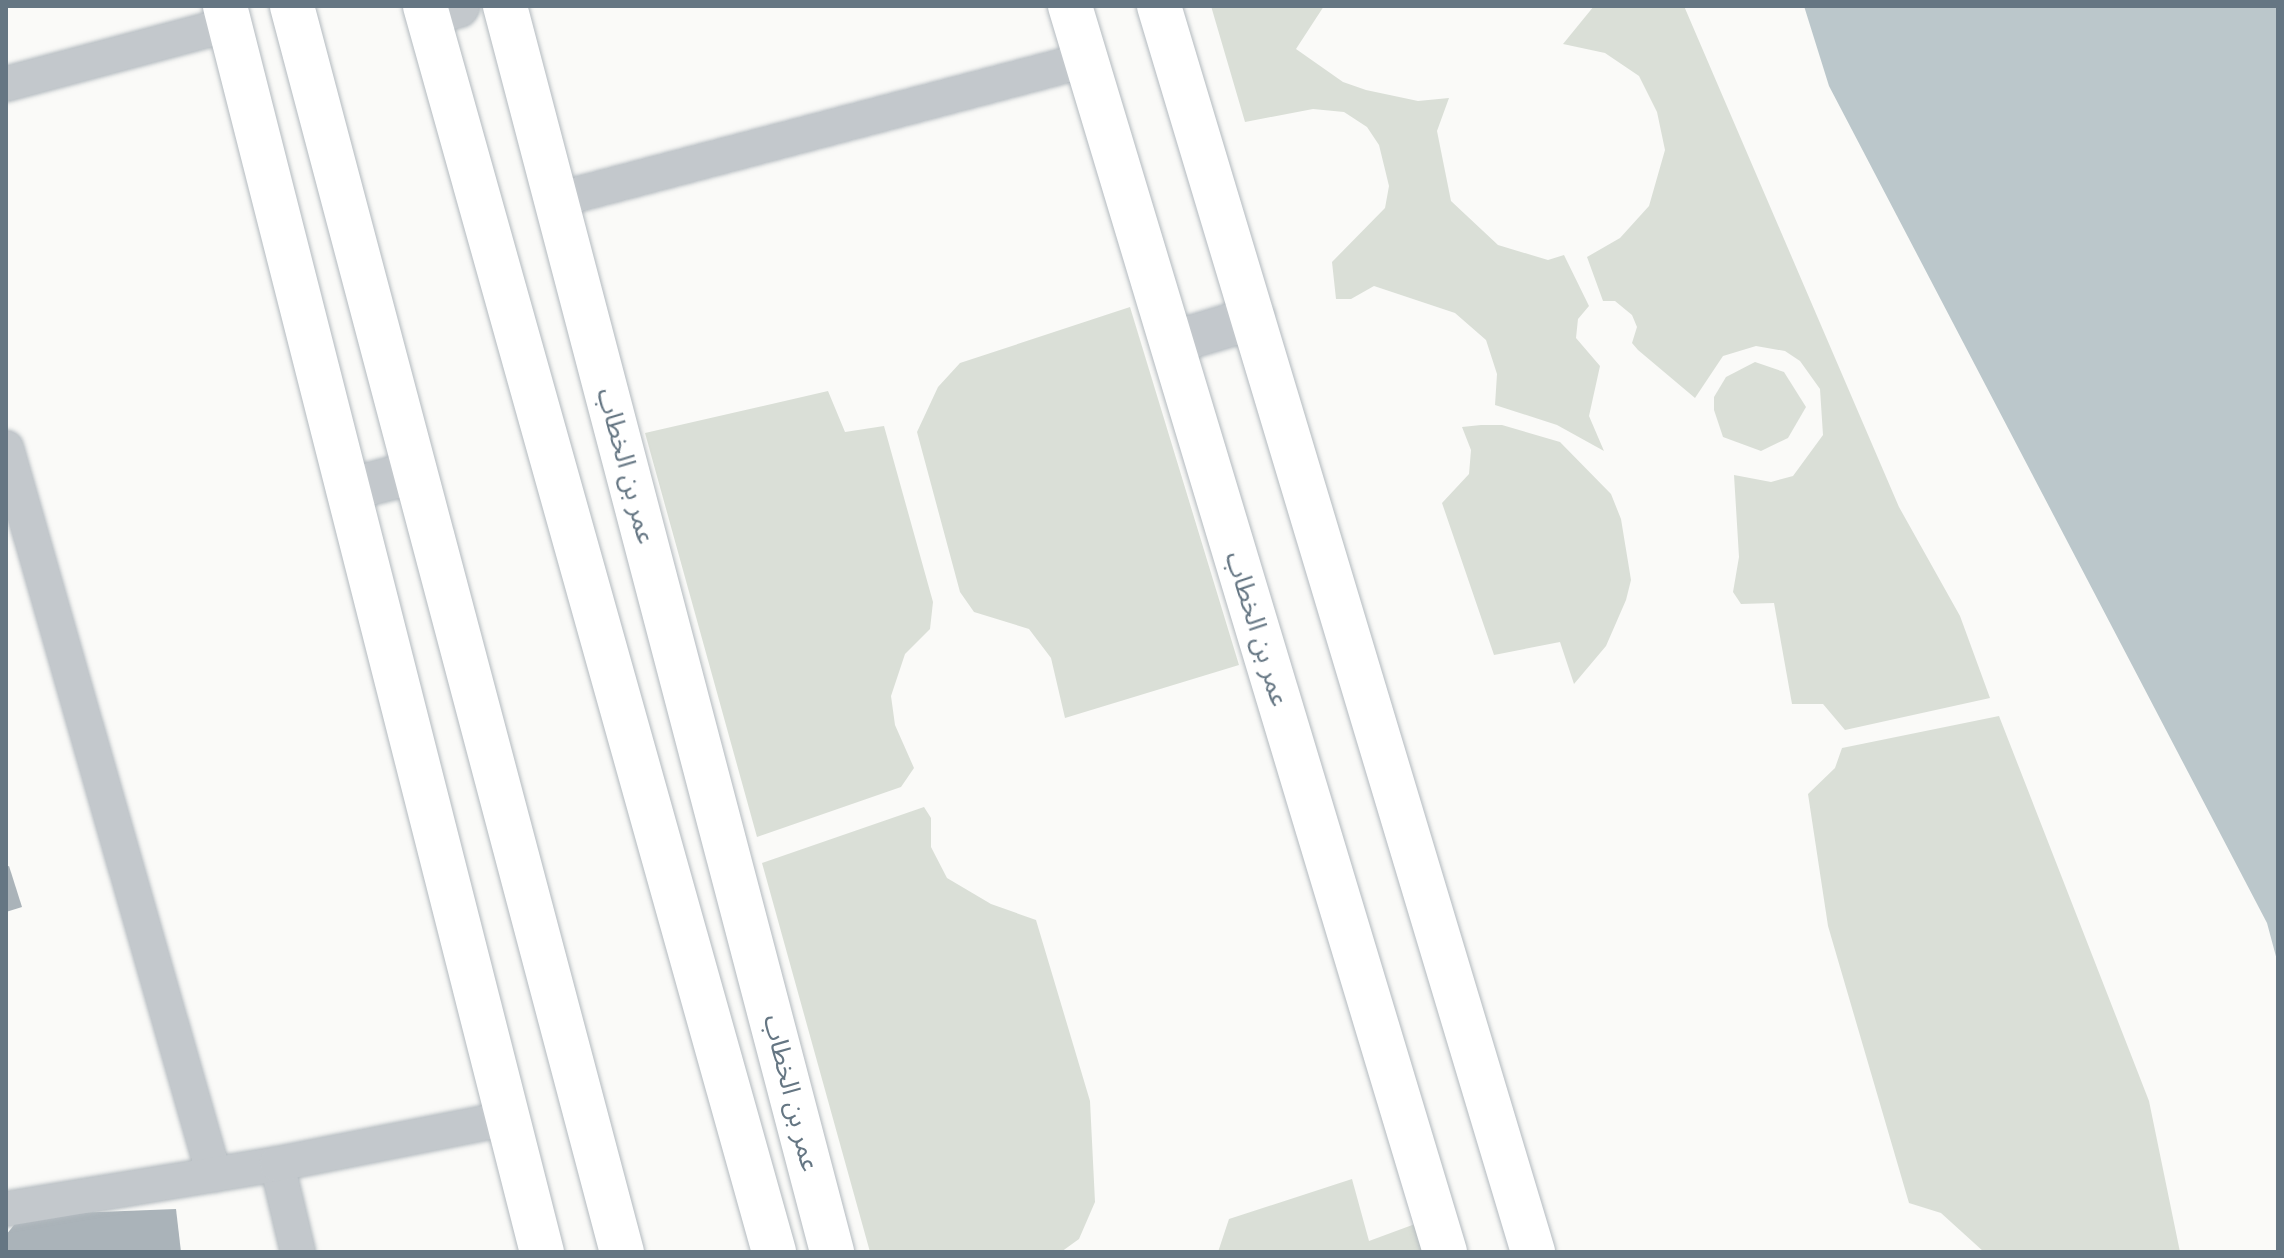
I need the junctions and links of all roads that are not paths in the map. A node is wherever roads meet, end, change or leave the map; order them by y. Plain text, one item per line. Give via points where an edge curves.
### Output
1 (292, 6) edge
2 (505, 6) edge
3 (1070, 6) edge
4 (1159, 6) edge
5 (437, 9) edge
6 (228, 15) edge
7 (1086, 60) junction
8 (6, 84) edge
9 (556, 200) junction
10 (1254, 318) junction
11 (1171, 343) junction
12 (6, 448) edge
13 (415, 472) junction
14 (347, 490) junction
15 (505, 1119) junction
16 (277, 1164) junction
17 (214, 1175) junction
18 (6, 1209) edge
19 (298, 1252) edge
20 (542, 1252) edge
21 (622, 1252) edge
22 (774, 1252) edge
23 (832, 1252) edge
24 (1445, 1252) edge
25 (1533, 1252) edge

1 - 13 main road
2 - 9 main road, عمر بن الخطاب
3 - 7 main road, عمر بن الخطاب
4 - 10 main road
5 - 22 main road
6 - 8 street
6 - 14 main road
7 - 9 street
7 - 11 main road, عمر بن الخطاب
9 - 23 main road, عمر بن الخطاب
10 - 11 street
10 - 25 main road
11 - 24 main road, عمر بن الخطاب
12 - 17 street
13 - 14 street
13 - 21 main road
14 - 15 main road
15 - 16 street
15 - 20 main road
16 - 17 street
16 - 19 street
17 - 18 street

